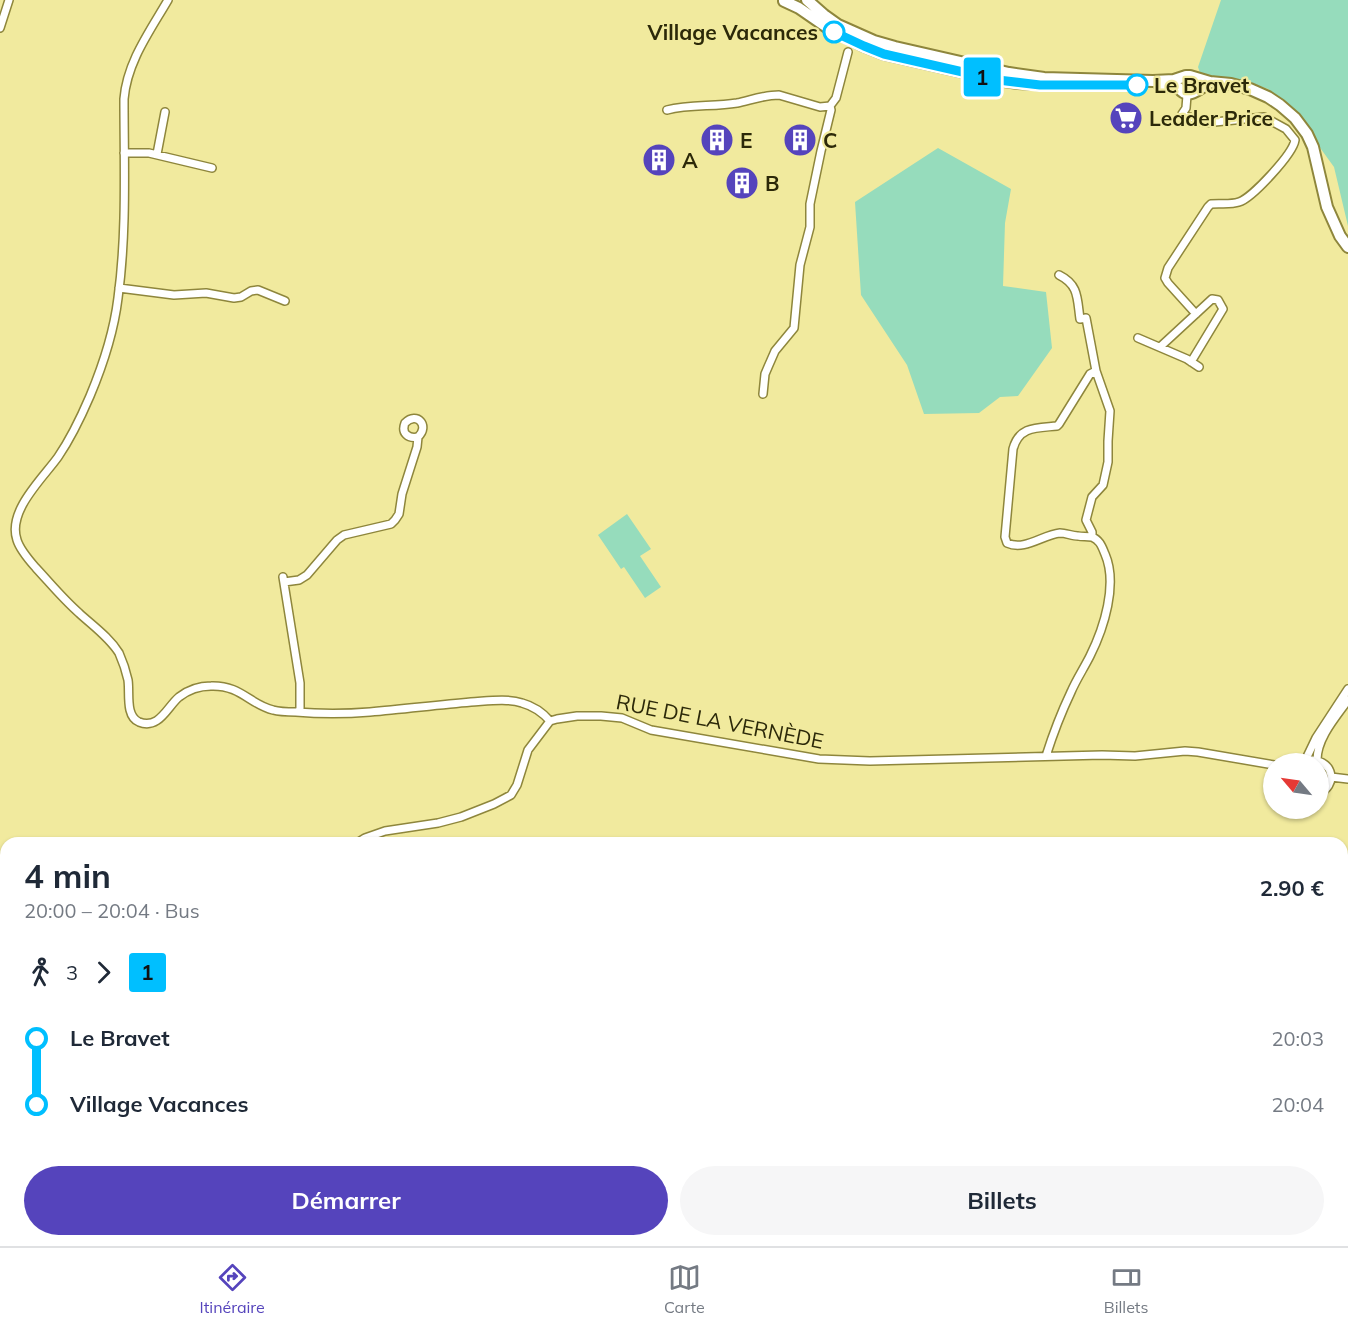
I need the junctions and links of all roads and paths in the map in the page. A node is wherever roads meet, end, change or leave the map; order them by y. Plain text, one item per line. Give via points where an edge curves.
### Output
1 (9, 0) edge
2 (168, 0) edge
3 (784, 0) edge
4 (807, 0) edge
5 (0, 28) edge
6 (848, 52) dead end
7 (1188, 77) junction
8 (1210, 82) junction
9 (1187, 91) junction
10 (830, 106) junction
11 (667, 110) dead end
12 (165, 112) dead end
13 (124, 153) junction
14 (157, 154) junction
15 (212, 168) dead end
16 (1348, 247) edge
17 (1059, 275) dead end
18 (119, 288) junction
19 (285, 301) dead end
20 (1196, 314) junction
21 (1138, 338) dead end
22 (1160, 347) junction
23 (1191, 362) junction
24 (1199, 368) dead end
25 (1095, 371) junction
26 (764, 394) dead end
27 (418, 437) dead end
28 (1092, 537) junction
29 (1348, 688) edge
30 (1348, 699) edge
31 (300, 712) junction
32 (550, 721) junction
33 (1308, 753) edge
34 (1317, 753) edge
35 (1046, 756) junction
36 (1263, 763) edge
37 (1329, 772) edge
38 (1331, 777) junction
39 (1348, 779) edge
40 (1329, 782) edge
41 (368, 837) edge

1 - 5 street
2 - 13 street via 135,57 125,86
3 - 9 main road via 875,51 979,76 1040,85 1154,85
4 - 7 main road via 838,25 874,41 1009,74 1125,80
6 - 10 street via 836,98
7 - 8 main road
7 - 9 main road via 1179,82
7 - 9 main road via 1197,84
8 - 9 main road
8 - 16 main road via 1250,88 1295,118 1313,147 1327,207
9 - 20 street via 1182,114 1187,117 1205,123 1264,117 1287,129 1295,140 1282,164 1242,201 1208,207 1168,268 1168,284
10 - 11 street via 772,95 738,103
10 - 26 street via 800,265 794,328 775,351 765,374
12 - 14 street
13 - 14 street
13 - 18 street
14 - 15 street
17 - 25 street via 1076,291 1080,319 1086,318
18 - 19 street via 234,298 258,290
18 - 31 street via 111,333 90,395 74,431 24,502 17,517 17,542 63,598 120,655 134,719 141,723 157,721 181,696 210,686 228,687 271,709
20 - 22 street
20 - 23 street via 1212,299 1218,300 1223,309
21 - 22 street
22 - 23 street
23 - 24 street
25 - 28 street via 1110,411 1110,422 1107,470 1103,485 1092,497 1086,520
25 - 28 street via 1057,426 1029,429 1015,442 1005,537 1007,543 1021,546 1060,533
27 - 31 street via 396,520 344,535 307,575 299,580 284,579 300,683
28 - 35 street via 1101,543 1109,562 1107,606 1098,637 1072,689
29 - 33 street
30 - 34 street
31 - 32 street via 370,712 490,700 523,703
32 - 35 street, RUE DE LA VERNÈDE via 622,718 651,730 819,759
32 - 41 street via 528,750 511,795 461,817
35 - 36 street, RUE DE LA VERNÈDE via 1135,756 1185,751
37 - 38 street
38 - 39 street
38 - 40 street

